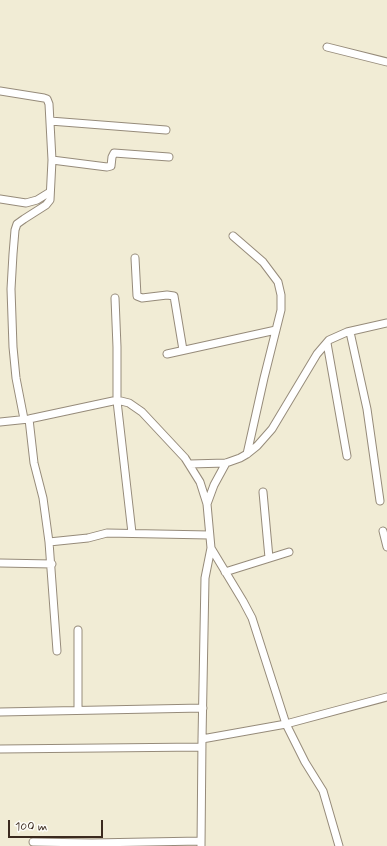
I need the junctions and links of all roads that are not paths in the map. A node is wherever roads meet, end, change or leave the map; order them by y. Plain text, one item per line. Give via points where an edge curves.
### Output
1 (327, 47) dead end
2 (387, 62) edge
3 (0, 91) edge
4 (50, 122) junction
5 (166, 130) dead end
6 (169, 157) dead end
7 (52, 160) junction
8 (50, 192) junction
9 (0, 199) edge
10 (233, 236) dead end
11 (135, 258) dead end
12 (115, 298) dead end
13 (387, 323) edge
14 (276, 330) junction
15 (350, 332) junction
16 (327, 342) junction
17 (183, 350) junction
18 (167, 354) dead end
19 (117, 400) junction
20 (27, 419) junction
21 (0, 422) edge
22 (247, 454) junction
23 (347, 456) dead end
24 (226, 463) junction
25 (190, 464) junction
26 (263, 492) dead end
27 (380, 501) dead end
28 (207, 504) junction
29 (383, 531) dead end
30 (132, 534) junction
31 (209, 535) junction
32 (49, 542) junction
33 (387, 547) edge
34 (211, 548) junction
35 (289, 552) dead end
36 (269, 558) junction
37 (0, 563) edge
38 (52, 564) junction
39 (225, 572) junction
40 (78, 630) dead end
41 (57, 651) dead end
42 (387, 697) edge
43 (203, 708) junction
44 (78, 710) junction
45 (0, 712) edge
46 (286, 724) junction
47 (202, 743) junction
48 (0, 749) edge
49 (33, 842) dead end
50 (201, 844) edge
51 (92, 845) edge
52 (339, 846) edge

1 - 2 street
3 - 4 street via 47,99
4 - 5 street
4 - 7 street
6 - 7 street via 114,153 111,166 107,167
7 - 8 street
8 - 9 street via 26,203
8 - 20 street via 50,200 46,205 20,221 15,230 11,289 13,347 16,378
10 - 14 street via 259,258 278,282 281,310
11 - 17 street via 137,296 174,296
12 - 19 street
13 - 15 street
14 - 17 street
14 - 22 street
15 - 16 street
15 - 27 street via 367,409
16 - 22 street via 317,354 272,429
16 - 23 street
17 - 18 street
19 - 20 street
19 - 25 street via 129,403 142,412
19 - 30 street
20 - 21 street
20 - 32 street
22 - 24 street
24 - 25 street
24 - 28 street via 214,484
25 - 28 street via 200,482
26 - 36 street
28 - 31 street
29 - 33 street
30 - 31 street
30 - 32 street via 107,533 88,538
31 - 34 street
32 - 38 street
34 - 39 street
34 - 43 street via 205,578
35 - 36 street
36 - 39 street
37 - 38 street
38 - 41 street
39 - 46 street via 255,627
40 - 44 street
42 - 46 street
43 - 44 street
43 - 47 street
44 - 45 street
46 - 47 street
46 - 52 street via 323,791
47 - 48 street
47 - 50 street
49 - 51 street
50 - 51 street

